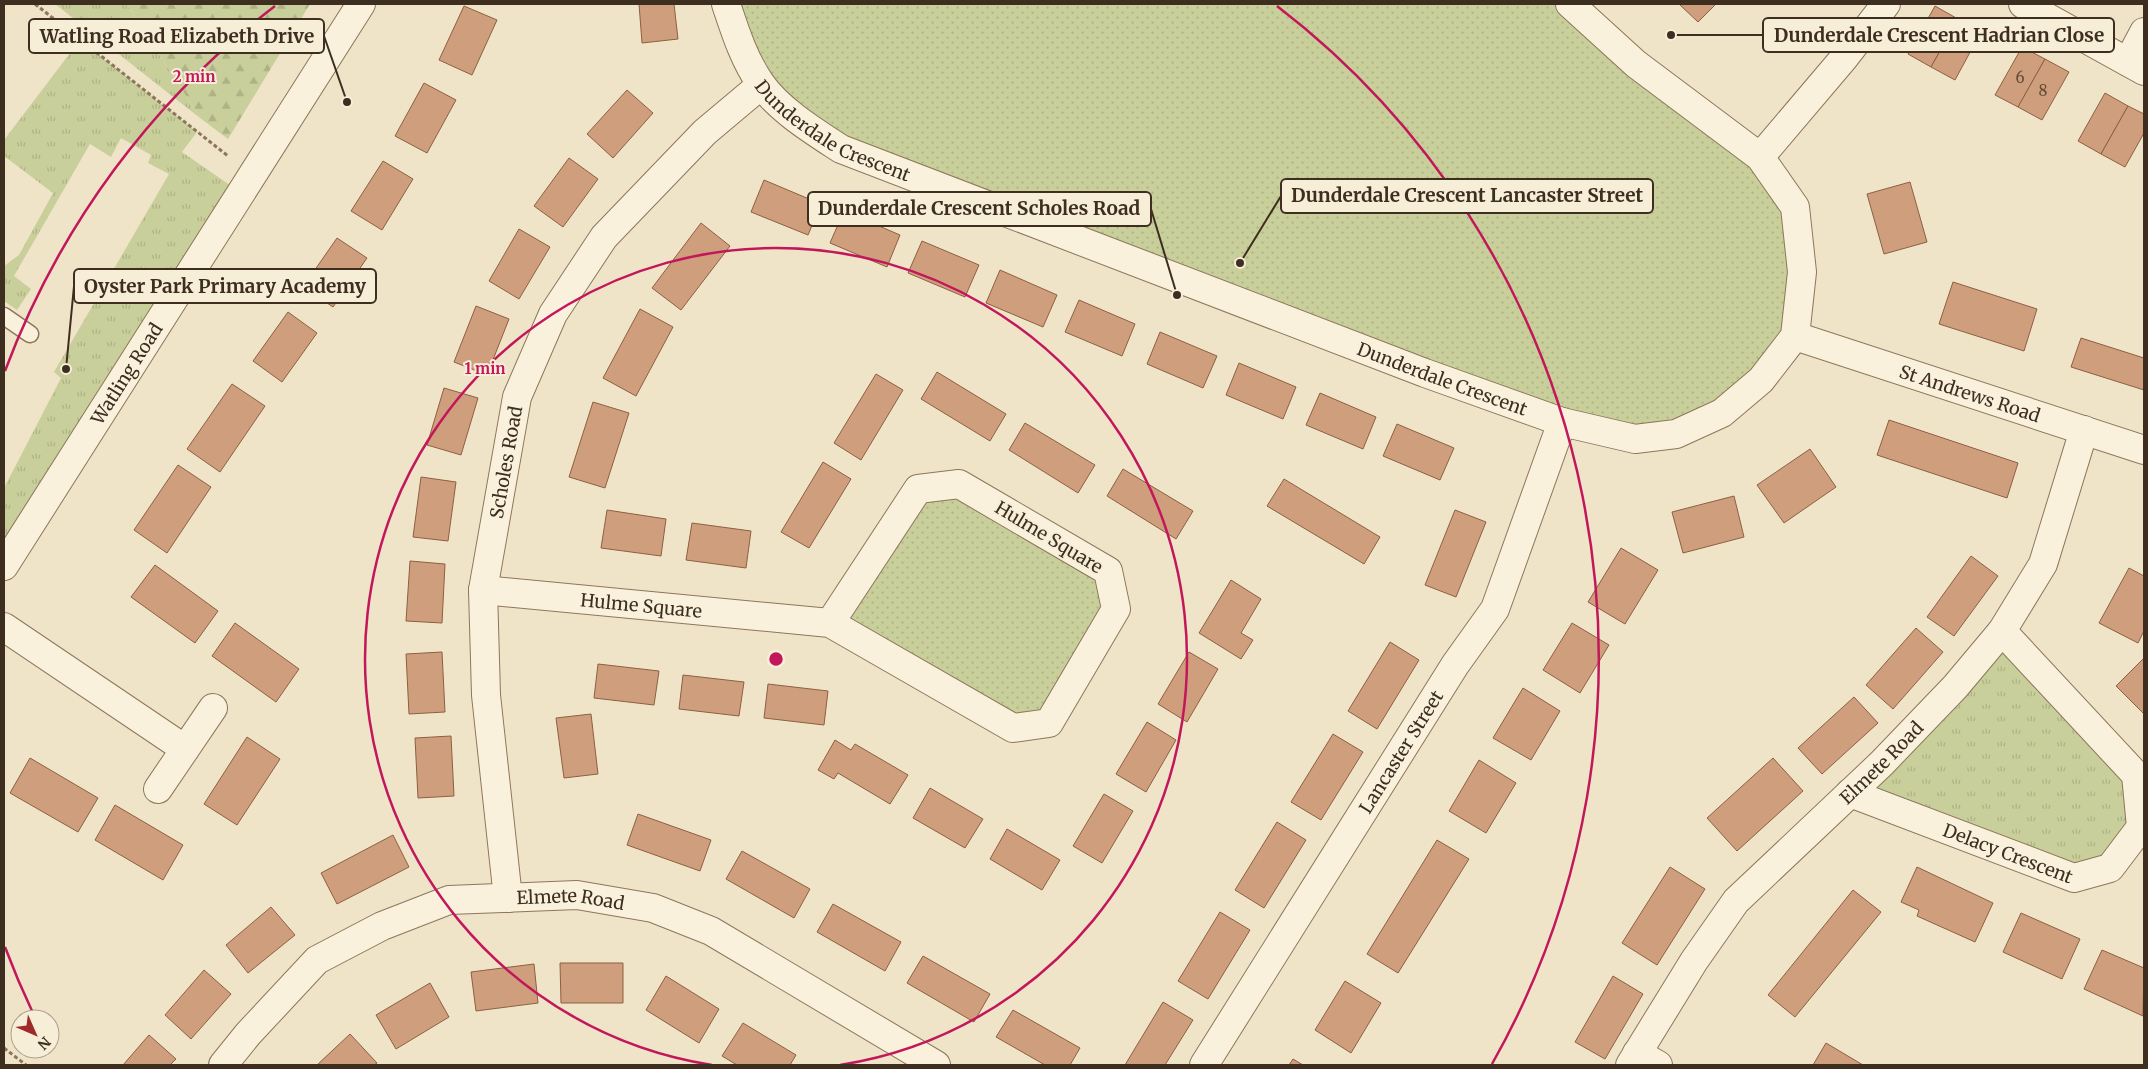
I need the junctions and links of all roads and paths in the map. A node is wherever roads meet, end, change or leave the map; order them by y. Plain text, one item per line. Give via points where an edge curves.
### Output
1 (35, 4) edge
2 (361, 4) edge
3 (726, 4) edge
4 (1570, 4) edge
5 (1886, 4) edge
6 (2023, 4) edge
7 (2144, 32) edge
8 (2136, 66) edge
9 (761, 85) junction
10 (1760, 157) junction
11 (252, 175) junction
12 (4, 316) edge
13 (30, 334) dead end
14 (1795, 336) junction
15 (1562, 422) junction
16 (2084, 430) junction
17 (2144, 450) edge
18 (4, 566) edge
19 (483, 590) junction
20 (830, 622) junction
21 (4, 627) edge
22 (2002, 631) junction
23 (213, 708) dead end
24 (185, 749) junction
25 (158, 789) dead end
26 (1850, 793) junction
27 (508, 898) junction
28 (4, 1048) edge
29 (1642, 1061) edge
30 (26, 1065) edge
31 (223, 1065) edge
32 (936, 1065) edge
33 (1204, 1065) edge

1 - 11 path
2 - 11 street, Watling Road
3 - 9 street, Dunderdale Crescent via 738,42
4 - 10 street via 1636,64
5 - 10 street
6 - 8 street
7 - 8 street
9 - 15 street, Dunderdale Crescent via 795,119 841,149
9 - 19 street, Scholes Road via 705,132 604,237 553,314 517,397
10 - 14 street via 1795,207 1802,272
11 - 18 street, Watling Road
12 - 13 lane
14 - 15 street, Dunderdale Crescent via 1761,380 1722,413 1676,434 1635,439
14 - 16 street, St Andrews Road
15 - 33 street, Lancaster Street via 1495,608 1455,665
16 - 17 street, St Andrews Road
16 - 22 street, Elmete Road via 2043,564
19 - 20 street, Hulme Square
19 - 27 street, Scholes Road via 486,695
20 - 20 street, Hulme Square via 1013,728 1049,723 1116,609 1108,571 959,484 918,489
21 - 24 street
22 - 26 street, Elmete Road via 1955,688
22 - 26 street, Delacy Crescent via 2136,775 2141,827 2110,868 2074,878
23 - 24 street
24 - 25 street
26 - 29 street, Elmete Road via 1736,902 1694,961
27 - 31 street, Elmete Road via 448,900 382,926 317,960
27 - 32 street, Elmete Road via 577,895 653,908 711,931
28 - 30 path

